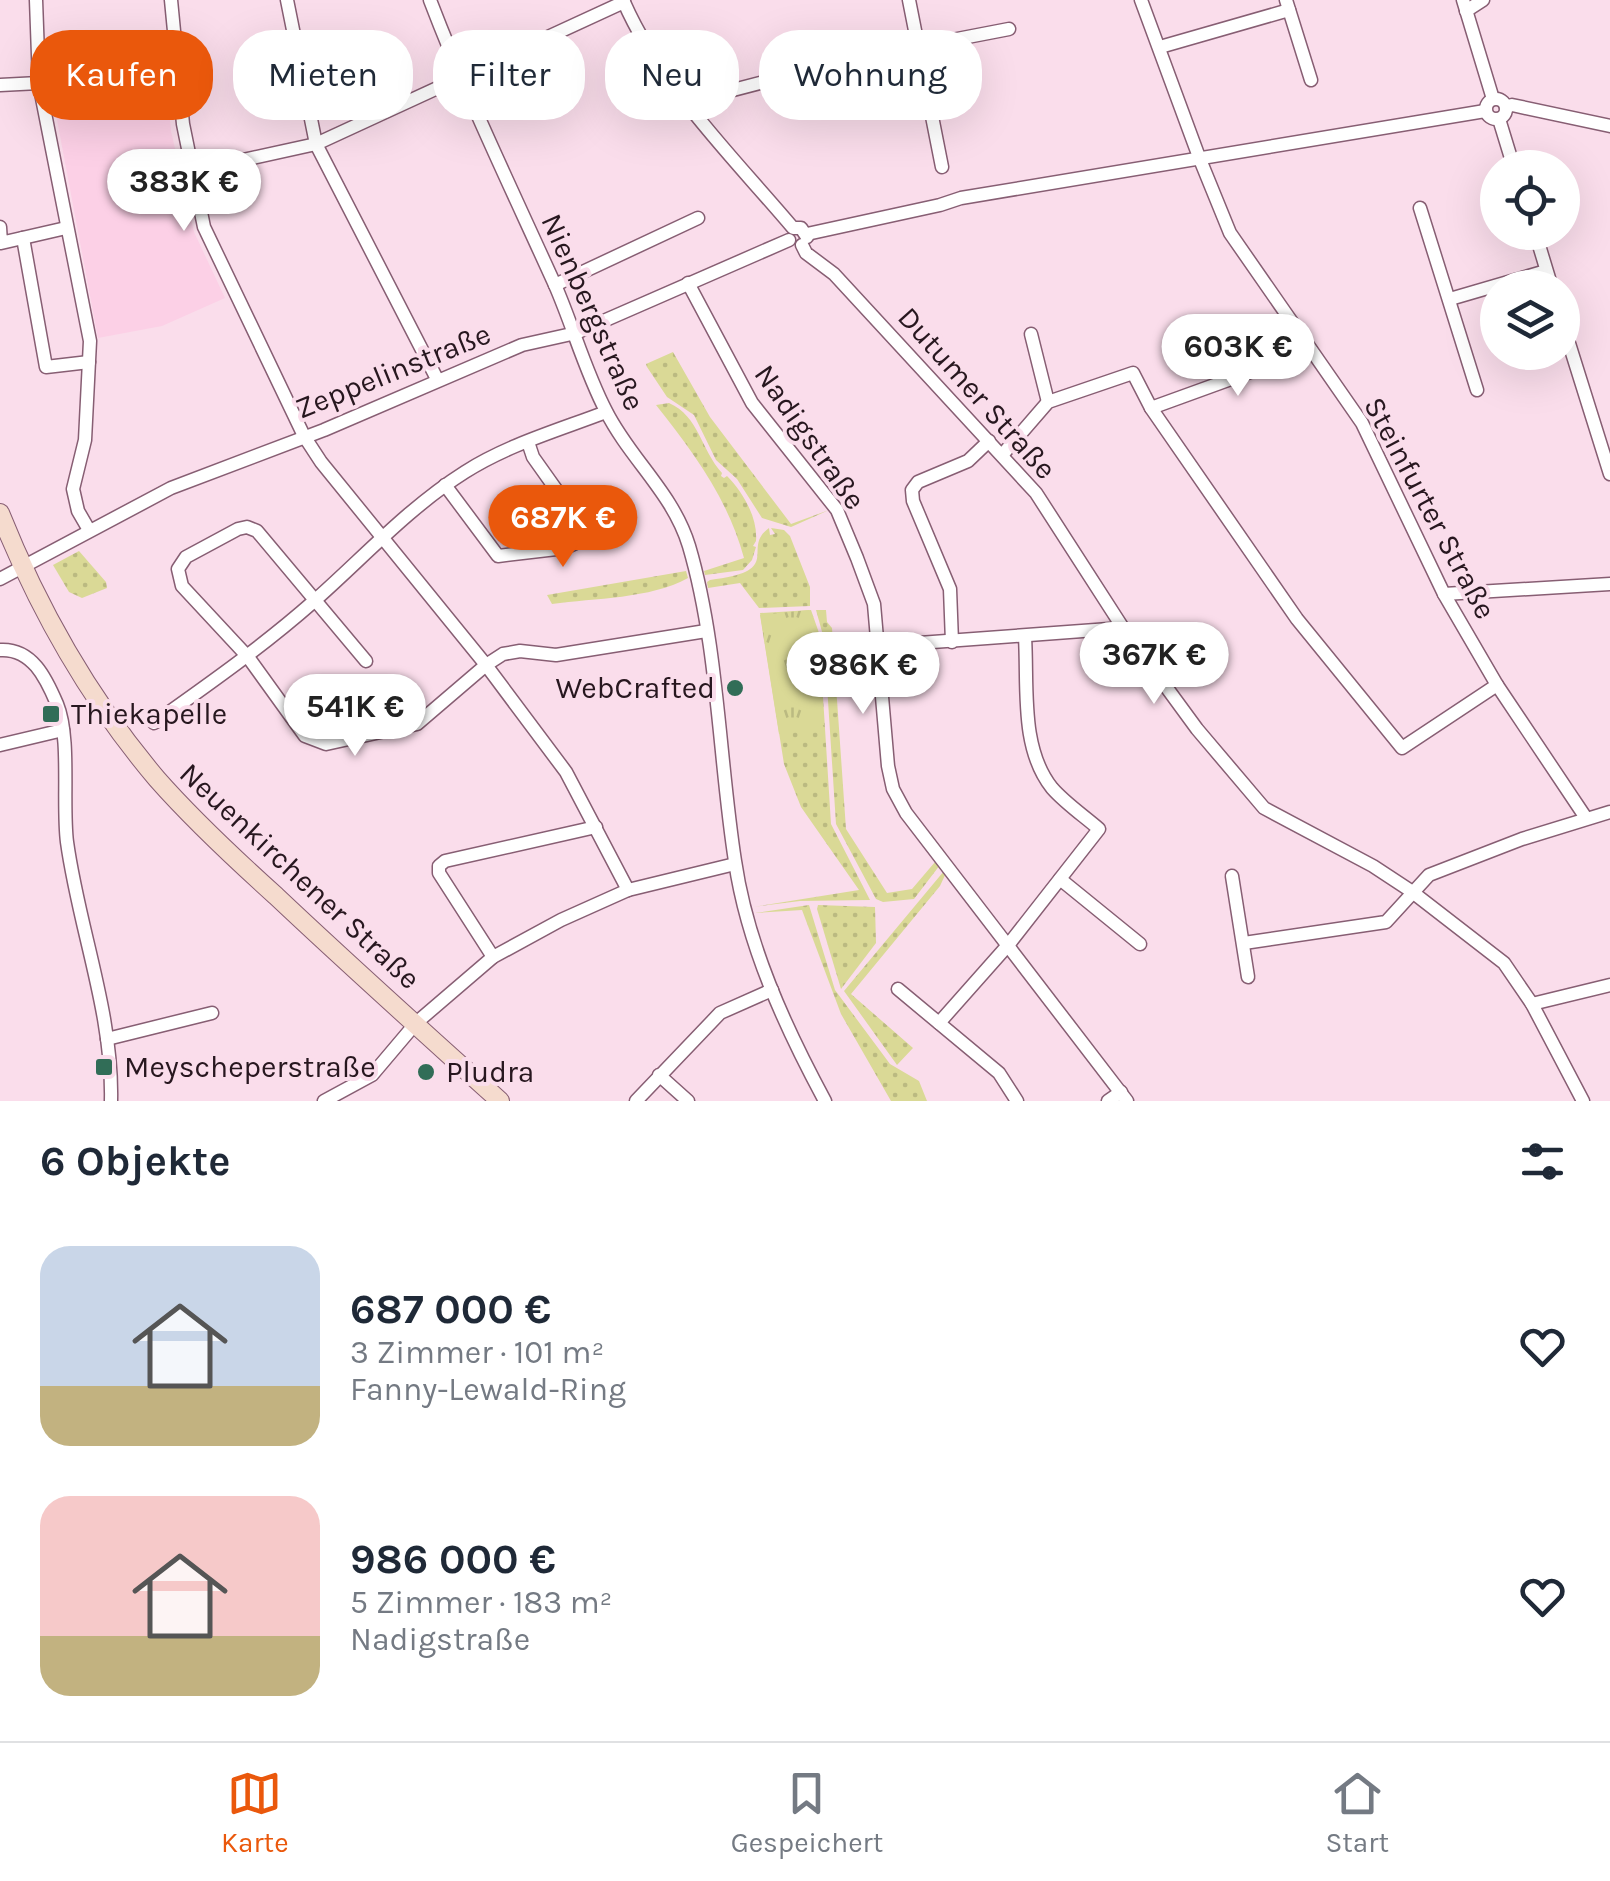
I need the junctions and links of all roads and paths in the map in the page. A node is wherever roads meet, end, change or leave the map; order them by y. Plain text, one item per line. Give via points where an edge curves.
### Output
1 (36, 0) edge
2 (171, 0) edge
3 (287, 0) edge
4 (430, 0) edge
5 (908, 0) edge
6 (1141, 0) edge
7 (1483, 0) edge
8 (624, 1) edge
9 (1288, 5) edge
10 (1465, 5) edge
11 (1009, 29) dead end
12 (37, 30) edge
13 (441, 30) edge
14 (564, 30) edge
15 (637, 30) edge
16 (914, 30) edge
17 (982, 34) edge
18 (1160, 47) junction
19 (1311, 80) dead end
20 (30, 83) edge
21 (0, 85) edge
22 (433, 92) edge
23 (1489, 105) junction
24 (1502, 113) junction
25 (46, 120) edge
26 (479, 120) edge
27 (702, 120) edge
28 (932, 120) edge
29 (1610, 126) edge
30 (316, 144) junction
31 (1510, 150) edge
32 (1198, 156) junction
33 (942, 167) dead end
34 (193, 171) junction
35 (1420, 208) dead end
36 (698, 218) dead end
37 (0, 227) edge
38 (66, 228) junction
39 (798, 237) junction
40 (24, 238) junction
41 (1540, 250) edge
42 (1546, 270) edge
43 (688, 283) junction
44 (555, 285) junction
45 (1480, 290) edge
46 (1450, 299) junction
47 (576, 333) junction
48 (1031, 334) dead end
49 (1311, 350) junction
50 (89, 362) junction
51 (1580, 366) edge
52 (437, 379) junction
53 (1476, 390) dead end
54 (1048, 402) junction
55 (1151, 408) junction
56 (606, 412) junction
57 (1603, 424) edge
58 (304, 436) junction
59 (989, 440) junction
60 (528, 442) junction
61 (1004, 454) junction
62 (1610, 474) edge
63 (444, 485) junction
64 (0, 513) edge
65 (89, 530) junction
66 (381, 537) junction
67 (23, 566) junction
68 (0, 579) edge
69 (1610, 584) edge
70 (1444, 594) junction
71 (317, 599) junction
72 (1123, 628) junction
73 (706, 631) junction
74 (1025, 638) junction
75 (952, 642) junction
76 (878, 646) junction
77 (0, 650) edge
78 (248, 657) junction
79 (366, 661) dead end
80 (486, 665) junction
81 (1498, 685) junction
82 (154, 722) dead end
83 (63, 730) junction
84 (0, 745) edge
85 (1610, 812) edge
86 (1586, 818) junction
87 (596, 827) junction
88 (735, 864) junction
89 (1232, 876) dead end
90 (1060, 879) junction
91 (628, 890) junction
92 (1411, 891) junction
93 (1244, 943) junction
94 (1009, 944) junction
95 (1140, 944) dead end
96 (493, 957) junction
97 (1248, 977) dead end
98 (1610, 984) edge
99 (898, 988) dead end
100 (772, 990) junction
101 (1532, 1004) junction
102 (212, 1013) dead end
103 (939, 1022) junction
104 (416, 1023) junction
105 (107, 1038) junction
106 (660, 1076) junction
107 (342, 1097) edge
108 (1124, 1097) edge
109 (111, 1101) edge
110 (324, 1101) edge
111 (500, 1101) edge
112 (636, 1101) edge
113 (688, 1101) edge
114 (826, 1101) edge
115 (1017, 1101) edge
116 (1108, 1101) edge
117 (1584, 1101) edge

1 - 12 street
2 - 34 street
3 - 30 street
4 - 13 street, Nienbergstraße
5 - 16 street
6 - 18 street, Steinfurter Straße
7 - 10 street
8 - 14 street
8 - 15 street, Dutumer Straße
9 - 18 street
9 - 19 street
10 - 23 street
11 - 17 street
18 - 32 street, Steinfurter Straße
20 - 21 street
22 - 30 street
23 - 24 street via 1501,100
23 - 32 street, Zeppelinstraße
24 - 29 street via 1512,106
24 - 31 street
25 - 38 street
26 - 44 street, Nienbergstraße
27 - 39 street, Dutumer Straße
28 - 33 street
30 - 34 street
30 - 52 street
32 - 39 street, Zeppelinstraße via 962,198
32 - 49 street, Steinfurter Straße via 1230,233
34 - 58 street via 204,226
35 - 46 street
36 - 44 street
37 - 40 street via 2,243
38 - 40 street
38 - 50 street
39 - 43 street, Zeppelinstraße
39 - 59 street, Dutumer Straße via 806,254 826,265
40 - 50 street via 46,367
41 - 42 street
43 - 47 street, Zeppelinstraße
43 - 76 street, Nadigstraße via 752,402 837,510 874,604
44 - 47 street, Nienbergstraße
45 - 46 street
46 - 53 street
47 - 52 street, Zeppelinstraße via 522,345
47 - 56 street, Nienbergstraße
48 - 54 street
49 - 55 street
49 - 70 street, Steinfurter Straße via 1362,423
50 - 65 street via 85,440 74,489
51 - 57 street
52 - 58 street, Zeppelinstraße
54 - 55 street via 1133,373
54 - 61 street
55 - 81 street via 1296,618 1402,748
56 - 60 street
56 - 73 street, Nienbergstraße via 677,513
57 - 62 street
58 - 65 street, Zeppelinstraße via 170,488
58 - 66 street
59 - 61 street, Dutumer Straße
59 - 75 street via 968,461 912,490 950,590
60 - 63 street
60 - 63 street via 582,526 576,543 498,556
61 - 72 street, Dutumer Straße
63 - 66 street
64 - 67 street, Neuenkirchener Straße
65 - 67 street, Zeppelinstraße
66 - 71 street
66 - 80 street
67 - 68 street, Zeppelinstraße
67 - 104 street, Neuenkirchener Straße via 76,664 158,780
69 - 70 street
70 - 81 street, Steinfurter Straße
71 - 78 street
71 - 78 street via 258,531 246,527 186,557 178,568 182,586
71 - 79 street
72 - 74 street
72 - 92 street, Dutumer Straße via 1264,808
73 - 80 street via 556,654 520,651
73 - 88 street, Nienbergstraße
74 - 75 street
74 - 90 street via 1036,764 1054,790 1099,829
75 - 76 street
76 - 94 street, Nadigstraße via 894,789 941,861
77 - 83 street via 32,660
78 - 80 street via 305,736 326,744 416,724
78 - 82 street
80 - 87 street via 566,772
81 - 86 street, Steinfurter Straße
83 - 84 street
83 - 105 street via 68,843
85 - 86 street
86 - 92 street via 1428,875
87 - 91 street
87 - 96 street via 439,866
88 - 91 street
88 - 100 street, Nienbergstraße
89 - 93 street
90 - 94 street
90 - 95 street
91 - 96 street
92 - 93 street via 1386,922
92 - 101 street, Dutumer Straße via 1504,964
93 - 97 street
94 - 103 street
94 - 108 street, Nadigstraße
96 - 104 street
98 - 101 street
99 - 103 street
100 - 106 street via 720,1013
100 - 114 street, Nienbergstraße
101 - 117 street, Dutumer Straße
102 - 105 street
103 - 115 street via 999,1073
104 - 107 street via 372,1076
104 - 111 street, Neuenkirchener Straße
105 - 109 street
106 - 112 street
106 - 113 street
107 - 110 street
108 - 116 street

